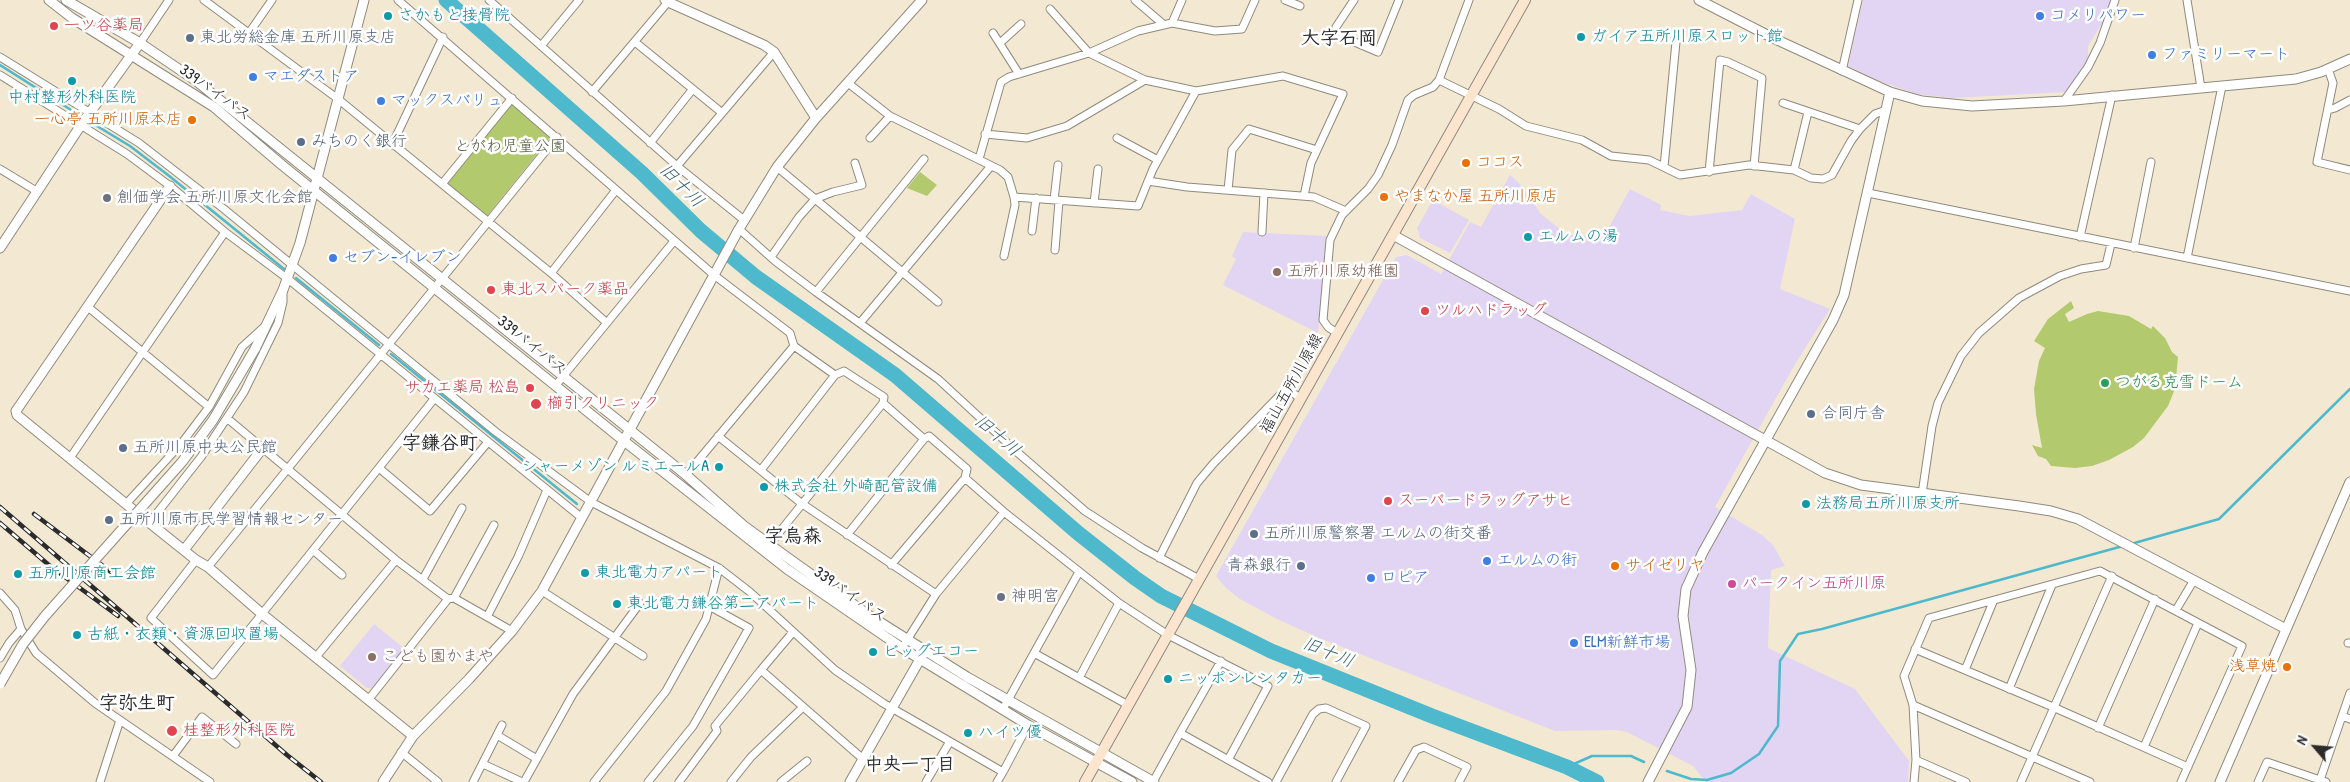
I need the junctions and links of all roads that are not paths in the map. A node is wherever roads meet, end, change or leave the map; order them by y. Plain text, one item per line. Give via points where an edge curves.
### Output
1 (49, 0) edge
2 (66, 0) edge
3 (169, 0) edge
4 (204, 0) edge
5 (272, 0) edge
6 (364, 0) edge
7 (398, 0) edge
8 (489, 0) edge
9 (579, 0) edge
10 (922, 0) edge
11 (1135, 0) edge
12 (1182, 0) edge
13 (1255, 0) edge
14 (1285, 0) edge
15 (1354, 0) edge
16 (1399, 0) edge
17 (1525, 0) edge
18 (1699, 0) edge
19 (1858, 0) edge
20 (2115, 0) edge
21 (2187, 0) edge
22 (667, 1) edge
23 (1465, 1) edge
24 (1300, 6) dead end
25 (1050, 9) dead end
26 (1172, 23) junction
27 (1021, 24) dead end
28 (1163, 24) junction
29 (249, 33) junction
30 (993, 33) dead end
31 (443, 37) junction
32 (635, 42) junction
33 (1676, 42) dead end
34 (140, 43) junction
35 (1000, 43) junction
36 (540, 46) junction
37 (774, 52) junction
38 (1089, 52) junction
39 (132, 55) junction
40 (0, 57) edge
41 (2350, 59) edge
42 (2328, 69) junction
43 (1842, 71) junction
44 (0, 74) edge
45 (1019, 74) junction
46 (1145, 80) junction
47 (1440, 80) junction
48 (848, 83) junction
49 (2222, 86) junction
50 (2202, 88) junction
51 (692, 90) junction
52 (1196, 91) junction
53 (592, 92) junction
54 (1890, 92) junction
55 (1471, 95) junction
56 (2112, 95) junction
57 (512, 98) junction
58 (338, 99) junction
59 (2064, 100) junction
60 (2350, 100) edge
61 (1783, 103) dead end
62 (1886, 110) junction
63 (2328, 110) junction
64 (721, 112) junction
65 (1808, 112) junction
66 (90, 113) junction
67 (890, 116) junction
68 (816, 118) junction
69 (82, 125) junction
70 (1860, 129) junction
71 (985, 134) junction
72 (557, 137) junction
73 (870, 138) dead end
74 (1117, 138) dead end
75 (650, 143) junction
76 (392, 145) junction
77 (1316, 150) junction
78 (924, 159) dead end
79 (979, 159) junction
80 (1158, 160) junction
81 (2151, 162) dead end
82 (855, 163) dead end
83 (1058, 165) dead end
84 (676, 166) junction
85 (991, 166) junction
86 (1754, 166) junction
87 (777, 167) junction
88 (1664, 167) junction
89 (0, 169) edge
90 (1098, 169) dead end
91 (1794, 170) junction
92 (2350, 170) edge
93 (1709, 172) junction
94 (317, 178) junction
95 (1148, 181) junction
96 (442, 184) junction
97 (170, 186) junction
98 (314, 190) junction
99 (616, 190) junction
100 (1228, 190) junction
101 (38, 192) junction
102 (1264, 193) junction
103 (1868, 193) junction
104 (1304, 196) junction
105 (1014, 197) junction
106 (1036, 198) junction
107 (815, 199) junction
108 (1057, 200) junction
109 (1094, 202) junction
110 (1346, 211) junction
111 (744, 220) junction
112 (488, 222) junction
113 (738, 230) junction
114 (1032, 231) dead end
115 (225, 232) junction
116 (1262, 232) dead end
117 (1393, 234) junction
118 (2080, 237) junction
119 (861, 239) junction
120 (674, 241) junction
121 (2111, 244) junction
122 (0, 248) edge
123 (2134, 248) junction
124 (1055, 250) dead end
125 (1004, 256) dead end
126 (771, 257) junction
127 (2187, 258) junction
128 (292, 268) junction
129 (902, 272) junction
130 (551, 273) junction
131 (714, 275) junction
132 (288, 279) junction
133 (438, 283) junction
134 (283, 290) junction
135 (2350, 291) edge
136 (816, 292) junction
137 (938, 302) dead end
138 (88, 307) junction
139 (607, 323) junction
140 (860, 323) junction
141 (268, 324) junction
142 (1337, 333) junction
143 (388, 345) junction
144 (794, 346) junction
145 (144, 352) junction
146 (381, 354) junction
147 (835, 375) junction
148 (562, 378) junction
149 (556, 386) junction
150 (434, 399) junction
151 (1301, 399) junction
152 (884, 403) junction
153 (208, 407) junction
154 (228, 419) junction
155 (629, 431) junction
156 (718, 436) junction
157 (924, 439) junction
158 (624, 441) junction
159 (1764, 441) junction
160 (488, 442) junction
161 (262, 449) junction
162 (70, 458) junction
163 (379, 468) junction
164 (287, 470) junction
165 (761, 470) junction
166 (686, 475) junction
167 (965, 478) junction
168 (2350, 482) edge
169 (547, 490) junction
170 (1922, 494) junction
171 (591, 502) junction
172 (801, 503) junction
173 (126, 504) junction
174 (462, 508) dead end
175 (1004, 512) junction
176 (342, 515) junction
177 (582, 518) junction
178 (150, 522) junction
179 (494, 525) dead end
180 (847, 535) junction
181 (770, 544) junction
182 (184, 550) junction
183 (313, 550) junction
184 (1159, 558) junction
185 (196, 560) junction
186 (396, 560) junction
187 (891, 565) junction
188 (208, 567) junction
189 (718, 568) junction
190 (1079, 572) junction
191 (342, 574) dead end
192 (2112, 576) junction
193 (423, 579) junction
194 (2194, 580) junction
195 (1198, 582) junction
196 (2052, 585) junction
197 (542, 591) junction
198 (0, 593) edge
199 (936, 594) junction
200 (451, 598) junction
201 (2155, 599) junction
202 (1993, 602) junction
203 (640, 603) dead end
204 (1119, 603) junction
205 (711, 607) junction
206 (2176, 610) junction
207 (261, 613) junction
208 (487, 616) junction
209 (2198, 623) junction
210 (21, 629) junction
211 (2286, 629) junction
212 (512, 631) junction
213 (793, 632) junction
214 (1168, 635) junction
215 (614, 638) junction
216 (908, 639) junction
217 (902, 648) junction
218 (1915, 649) junction
219 (925, 650) junction
220 (1034, 653) junction
221 (643, 656) dead end
222 (316, 657) junction
223 (0, 658) edge
224 (920, 659) junction
225 (1221, 661) junction
226 (761, 670) junction
227 (1965, 670) junction
228 (1079, 678) junction
229 (0, 684) edge
230 (2009, 689) junction
231 (2350, 693) edge
232 (369, 699) junction
233 (1008, 700) junction
234 (1128, 705) junction
235 (1913, 705) junction
236 (803, 707) junction
237 (2053, 707) junction
238 (892, 708) junction
239 (1003, 709) junction
240 (2342, 716) junction
241 (2350, 719) edge
242 (120, 720) junction
243 (1028, 725) junction
244 (502, 726) dead end
245 (2098, 728) junction
246 (1180, 733) junction
247 (497, 735) junction
248 (413, 736) junction
249 (949, 743) junction
250 (236, 744) dead end
251 (2144, 747) junction
252 (401, 752) junction
253 (1102, 752) junction
254 (173, 756) junction
255 (2032, 756) junction
256 (537, 759) junction
257 (862, 760) junction
258 (1228, 760) junction
259 (1916, 760) junction
260 (807, 761) dead end
261 (1096, 762) junction
262 (483, 764) junction
263 (2188, 768) junction
264 (1002, 772) junction
265 (2323, 781) edge
266 (100, 782) edge
267 (210, 782) edge
268 (383, 782) edge
269 (438, 782) edge
270 (473, 782) edge
271 (523, 782) edge
272 (594, 782) edge
273 (648, 782) edge
274 (679, 782) edge
275 (731, 782) edge
276 (781, 782) edge
277 (850, 782) edge
278 (926, 782) edge
279 (997, 782) edge
280 (1085, 782) edge
281 (1132, 782) edge
282 (1154, 782) edge
283 (1268, 782) edge
284 (1276, 782) edge
285 (1336, 782) edge
286 (1398, 782) edge
287 (1459, 782) edge
288 (1648, 782) edge
289 (1914, 782) edge
290 (1966, 782) edge
291 (2021, 782) edge
292 (2090, 782) edge
293 (2181, 782) edge
294 (2220, 782) edge
295 (2258, 782) edge

1 - 39 street, 339バイパス
2 - 34 street
3 - 34 street
4 - 29 street
5 - 29 street
6 - 58 street
7 - 31 street
8 - 36 street
9 - 36 street
10 - 48 street
11 - 28 street
12 - 26 street
13 - 26 street via 1242,28 1214,31
14 - 24 street
15 - 16 street via 1336,27 1336,34 1378,52
17 - 55 main road, 福山五所川原線
18 - 43 street
19 - 43 street
20 - 59 street via 2088,67
21 - 50 street
22 - 32 street
22 - 37 street
23 - 47 street
25 - 38 street
26 - 28 street
27 - 35 street
28 - 38 street
29 - 58 street
30 - 35 street
31 - 57 street
31 - 76 street
32 - 51 street
32 - 53 street
33 - 88 street
34 - 39 street
34 - 94 street via 195,80
35 - 45 street
36 - 53 street
37 - 64 street
37 - 68 street
38 - 45 street
38 - 46 street
39 - 66 street
39 - 98 street, 339バイパス via 214,107
40 - 66 street
41 - 42 street
42 - 49 street via 2296,79
42 - 63 street via 2333,83
43 - 54 street
44 - 69 street
45 - 71 street via 1001,82
46 - 52 street
46 - 71 street via 1067,126 1027,138
47 - 55 street
47 - 110 street via 1408,100 1378,176
48 - 67 street
48 - 68 street
49 - 50 street
49 - 127 street
50 - 56 street
51 - 64 street
51 - 75 street
52 - 77 street via 1282,76 1343,94
52 - 80 street
53 - 75 street
54 - 59 street via 1922,101 1972,106
54 - 62 street
55 - 88 street via 1526,126 1582,140 1611,156 1649,160
55 - 117 main road, 福山五所川原線
56 - 59 street
56 - 118 street
57 - 72 street
57 - 96 street
58 - 76 street
58 - 94 street
60 - 63 street
61 - 65 street
62 - 70 street via 1875,114
62 - 103 street
63 - 92 street via 2317,162
64 - 84 street
65 - 70 street
65 - 91 street
66 - 69 street
66 - 128 street via 139,143
67 - 73 street
67 - 79 street
68 - 87 street
69 - 97 street
69 - 101 street
70 - 91 street via 1832,175 1823,179 1811,178
71 - 79 street
72 - 99 street
72 - 112 street
74 - 80 street
75 - 84 street
76 - 96 street
77 - 100 street via 1249,129 1232,150
77 - 104 street via 1310,163
78 - 119 street
79 - 85 street
80 - 95 street
81 - 123 street
82 - 107 street via 862,185
83 - 108 street
84 - 111 street
85 - 105 street via 1008,177
85 - 129 street
86 - 91 street
86 - 93 street
86 - 93 street via 1762,78 1720,60
87 - 107 street
87 - 111 street
88 - 93 street via 1680,175
89 - 101 street
90 - 109 street
94 - 98 street
94 - 133 street
95 - 100 street
95 - 109 street via 1138,206
96 - 112 street
97 - 115 street
97 - 138 street
98 - 128 street
98 - 133 street, 339バイパス
99 - 120 street
99 - 130 street
100 - 102 street
101 - 122 street
102 - 104 street
102 - 116 street
103 - 118 street
103 - 159 street via 1844,296
104 - 110 street via 1326,201
105 - 106 street
105 - 125 street via 1016,204
106 - 108 street
106 - 114 street
107 - 119 street
107 - 126 street
108 - 109 street
108 - 124 street
110 - 142 street via 1330,240 1325,281 1323,320
111 - 113 street
112 - 130 street
112 - 133 street
113 - 126 street
113 - 131 street
115 - 132 street
115 - 145 street
117 - 142 main road, 福山五所川原線
117 - 159 street
118 - 121 street
119 - 129 street
119 - 136 street
120 - 131 street
120 - 139 street
121 - 123 street
121 - 170 street via 2106,265 2060,276 2019,298 1979,332 1961,356 1938,403
123 - 127 street
126 - 136 street
127 - 135 street
128 - 132 street
128 - 143 street
129 - 137 street
129 - 140 street
130 - 139 street
131 - 144 street via 790,333
131 - 155 street
132 - 134 street
132 - 146 street
133 - 143 street
133 - 148 street
133 - 149 street, 339バイパス
134 - 141 street
134 - 154 street via 278,322
136 - 140 street
138 - 145 street
138 - 162 street via 16,411
139 - 148 street
140 - 184 street via 938,379 1085,511
141 - 153 street via 242,347
141 - 229 street, bridge via 213,420 182,462 23,644
142 - 151 main road, 福山五所川原線
143 - 146 street
143 - 171 street via 496,432
144 - 147 street
144 - 156 street
145 - 153 street
145 - 162 street
146 - 150 street
146 - 164 street
147 - 152 street via 844,371 884,397
147 - 165 street
148 - 149 street
148 - 155 street
149 - 158 street, 339バイパス
150 - 160 street
150 - 163 street
151 - 184 street via 1293,393 1283,392 1213,464 1198,483
151 - 195 main road, 福山五所川原線
152 - 157 street
152 - 172 street
153 - 173 street via 181,444
154 - 161 street
154 - 178 street
155 - 158 street
155 - 166 street
156 - 165 street
156 - 166 street
157 - 167 street via 929,436 967,469
157 - 180 street
158 - 171 street
158 - 217 street, 339バイパス via 787,569
159 - 170 street via 1824,473 1861,485
159 - 288 street via 1686,589 1683,616 1691,670 1687,707
160 - 163 street via 430,511
160 - 169 street
161 - 164 street
161 - 182 street
162 - 173 street
163 - 176 street
164 - 176 street
164 - 188 street
165 - 172 street
166 - 181 street via 744,526
167 - 175 street
167 - 187 street
168 - 211 street
169 - 177 street
169 - 208 street via 518,557
170 - 194 street via 2051,511 2078,519
171 - 177 street
171 - 189 street
172 - 180 street
172 - 181 street
173 - 178 street
174 - 193 street
175 - 190 street
175 - 199 street
176 - 183 street
176 - 186 street
177 - 197 street
178 - 182 street
179 - 200 street
180 - 187 street
181 - 216 street via 867,614
182 - 185 street
183 - 191 street
183 - 207 street
184 - 195 street
185 - 188 street
185 - 207 street via 151,618 212,675
186 - 193 street
186 - 222 street
187 - 199 street
188 - 207 street
189 - 205 street
189 - 213 street via 750,592
190 - 204 street
190 - 220 street
192 - 196 street via 2100,571
192 - 201 street
192 - 237 street
193 - 200 street
194 - 206 street
194 - 211 street
195 - 214 main road, 福山五所川原線
196 - 202 street
196 - 230 street
197 - 212 street
197 - 215 street
198 - 210 street via 15,610
199 - 216 street
200 - 208 street
200 - 232 street
201 - 206 street
201 - 245 street
202 - 218 street via 1929,618
202 - 227 street
203 - 215 street
204 - 214 street
204 - 228 street
205 - 272 street via 666,691
205 - 273 street via 749,628 692,726
206 - 209 street
207 - 222 street
208 - 212 street
209 - 251 street
209 - 263 street via 2242,646
210 - 223 street
210 - 242 street via 36,653
211 - 294 street
212 - 248 street
213 - 226 street
213 - 238 street via 835,670
214 - 225 street
214 - 234 main road, 福山五所川原線
215 - 221 street
215 - 256 street via 573,694
216 - 217 street
216 - 219 street
217 - 224 street, 339バイパス
218 - 227 street
218 - 235 street via 1904,676
219 - 224 street
219 - 233 street
220 - 228 street
220 - 233 street
222 - 232 street
224 - 238 street
224 - 239 street, 339バイパス
225 - 246 street
225 - 258 street via 1268,686
226 - 236 street
226 - 274 street via 714,726 717,731
227 - 230 street
228 - 234 street
230 - 237 street
231 - 240 street
232 - 248 street
233 - 239 street
233 - 253 street
234 - 253 main road, 福山五所川原線
235 - 255 street
235 - 259 street
236 - 257 street
236 - 275 street via 751,757
237 - 245 street
237 - 255 street
238 - 249 street
238 - 257 street
239 - 243 street, 339バイパス
240 - 241 street
240 - 265 street
242 - 254 street
242 - 266 street
243 - 261 street, 339バイパス
243 - 264 street
244 - 247 street
245 - 251 street
246 - 258 street
246 - 282 street
247 - 256 street
247 - 262 street
248 - 252 street
249 - 264 street
249 - 278 street
250 - 254 street via 202,717
251 - 263 street
252 - 268 street
252 - 269 street
253 - 261 main road, 福山五所川原線
253 - 282 street
254 - 267 street
255 - 291 street
255 - 292 street
256 - 271 street
257 - 277 street
258 - 283 street
259 - 289 street
259 - 290 street
260 - 276 street
261 - 280 main road, 福山五所川原線
261 - 281 street, 339バイパス
262 - 270 street
262 - 271 street
263 - 293 street
264 - 279 street
265 - 295 street via 2267,762
284 - 285 street via 1313,714 1326,708 1366,726
286 - 287 street via 1416,750 1424,747 1467,767

